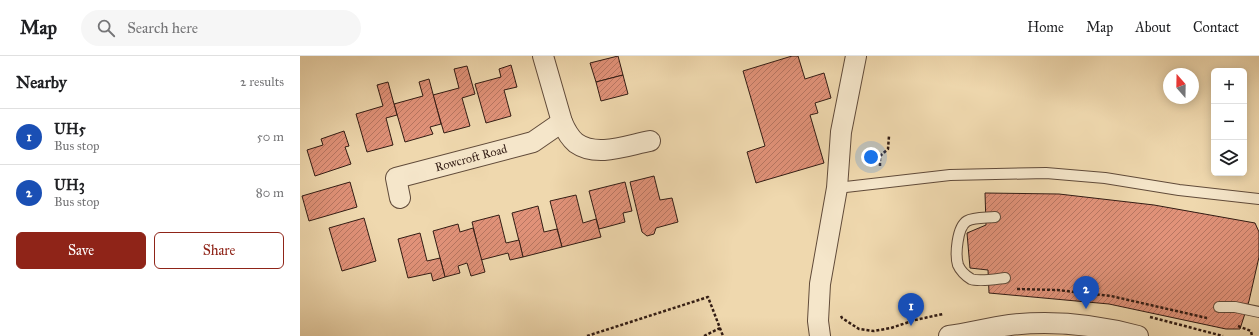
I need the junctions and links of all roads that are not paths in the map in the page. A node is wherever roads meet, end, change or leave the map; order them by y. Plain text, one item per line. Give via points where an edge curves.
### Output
1 (543, 56) edge
2 (856, 56) edge
3 (562, 122) junction
4 (650, 141) dead end
5 (837, 188) junction
6 (400, 198) dead end
7 (1259, 199) edge
8 (995, 217) dead end
9 (1005, 278) dead end
10 (1219, 307) dead end
11 (1259, 312) edge
12 (954, 335) edge
13 (820, 336) edge
14 (1138, 336) edge

1 - 3 street
2 - 5 street via 841,132
3 - 4 street via 576,143 587,148 602,151
3 - 6 street, Rowcroft Road via 533,142 396,178
5 - 7 lane via 950,175 1046,173 1105,178
5 - 13 street via 820,284
8 - 9 lane via 973,219 961,228 958,240 958,265 972,279
10 - 11 lane
12 - 14 street via 1010,325 1047,323 1085,326

